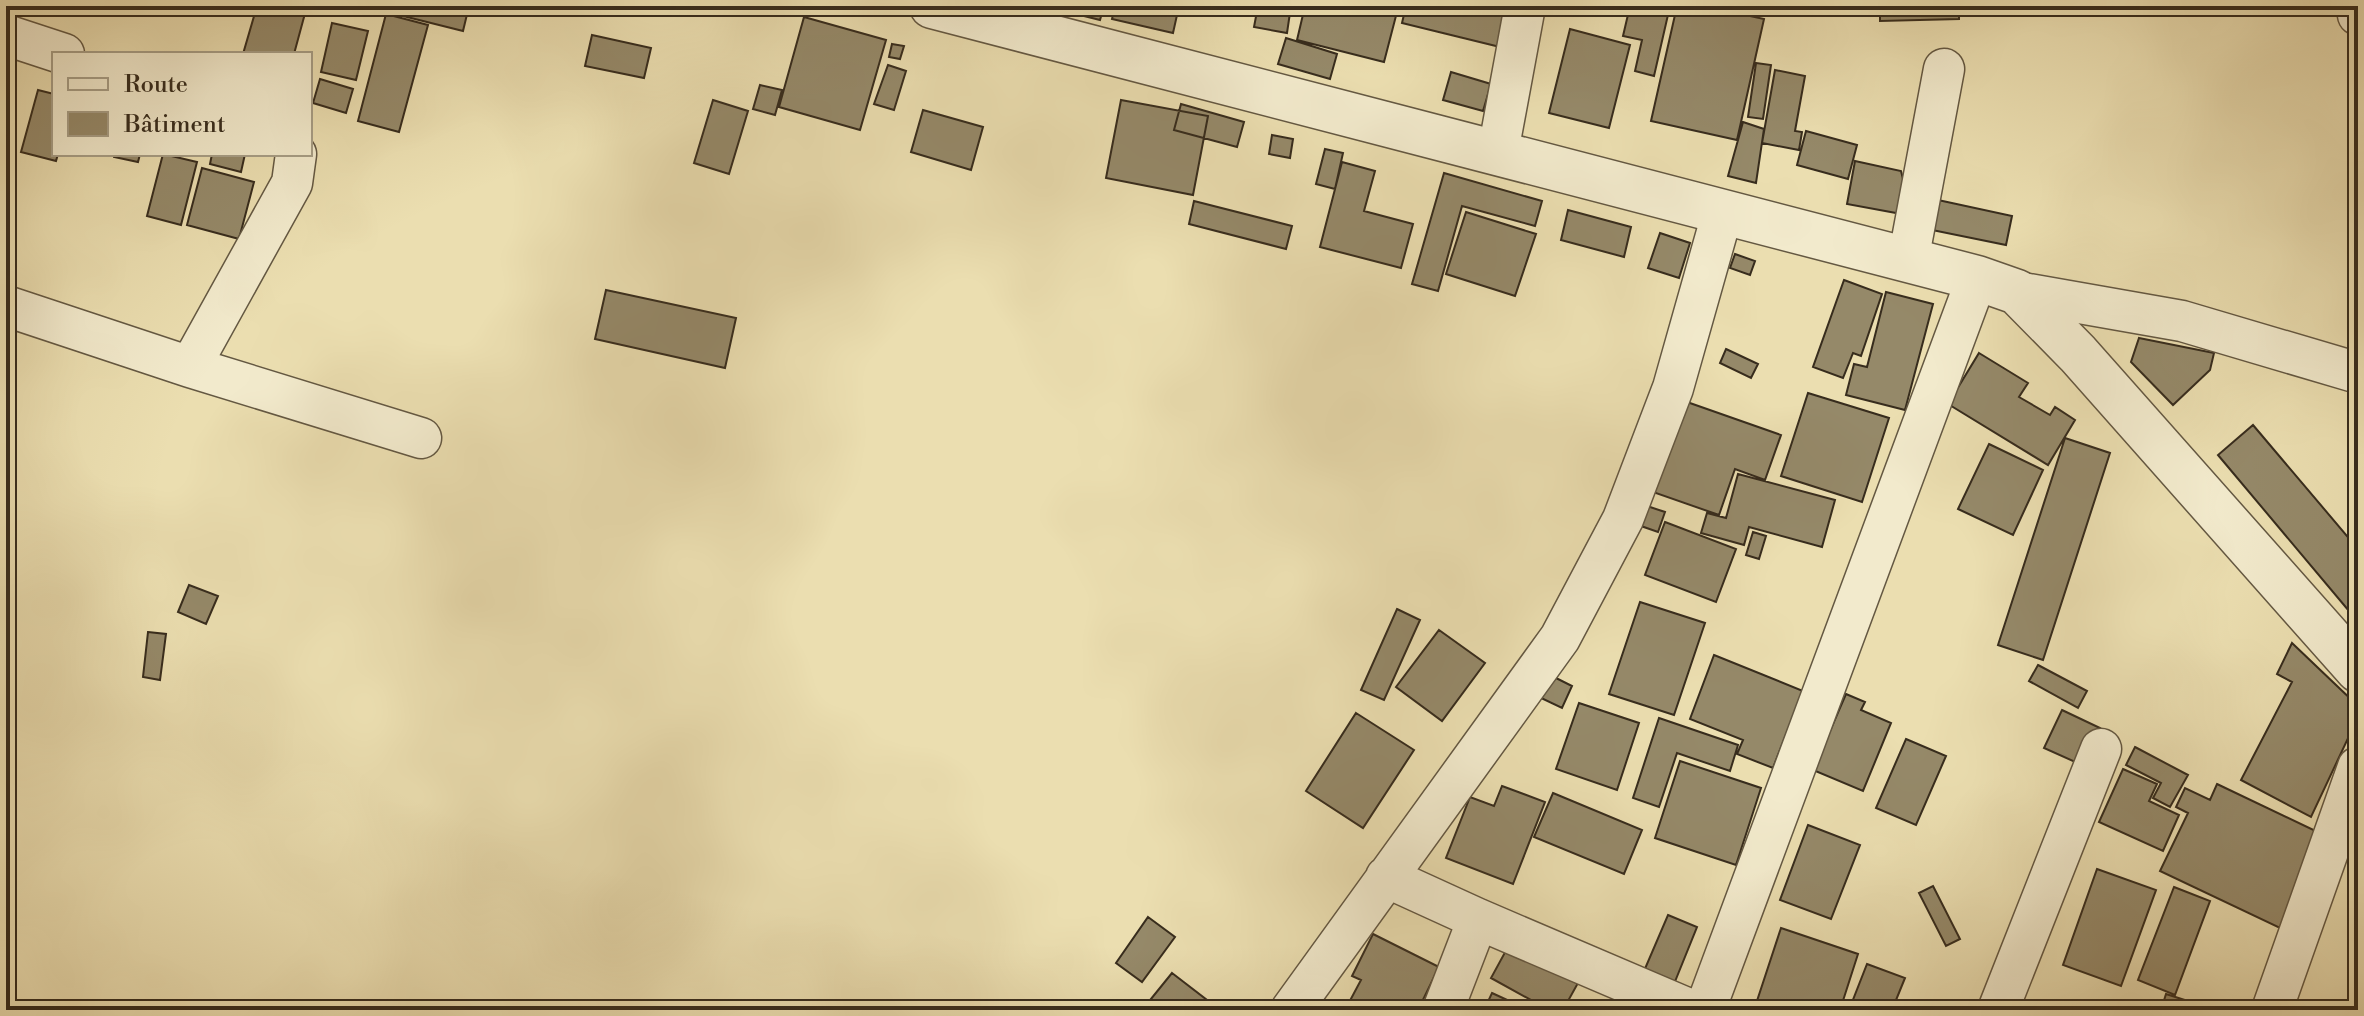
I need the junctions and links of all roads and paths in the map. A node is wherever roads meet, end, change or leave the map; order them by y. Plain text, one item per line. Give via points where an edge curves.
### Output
1 (932, 6) edge
2 (1525, 6) edge
3 (2357, 6) edge
4 (2358, 15) edge
5 (6, 35) edge
6 (58, 52) edge
7 (1944, 69) dead end
8 (1498, 152) junction
9 (296, 156) edge
10 (1723, 211) junction
11 (1908, 261) junction
12 (1977, 278) junction
13 (2017, 292) junction
14 (6, 306) edge
15 (190, 367) junction
16 (2358, 373) edge
17 (421, 438) dead end
18 (2358, 670) edge
19 (2101, 749) dead end
20 (2358, 767) edge
21 (1386, 877) junction
22 (1478, 919) junction
23 (1291, 1010) edge
24 (1443, 1010) edge
25 (1691, 1010) edge
26 (1705, 1010) edge
27 (1998, 1010) edge
28 (2272, 1010) edge

1 - 8 street
2 - 8 street
3 - 4 street
5 - 6 street
7 - 11 street
8 - 10 street
9 - 15 street via 292,183
10 - 11 street
10 - 21 street via 1673,388 1623,519 1560,638
11 - 12 street
12 - 13 street
12 - 26 street
13 - 16 street via 2182,321
13 - 18 street
14 - 15 street
15 - 17 street
19 - 27 street
20 - 28 street
21 - 22 street
21 - 23 street
22 - 24 street
22 - 25 street

